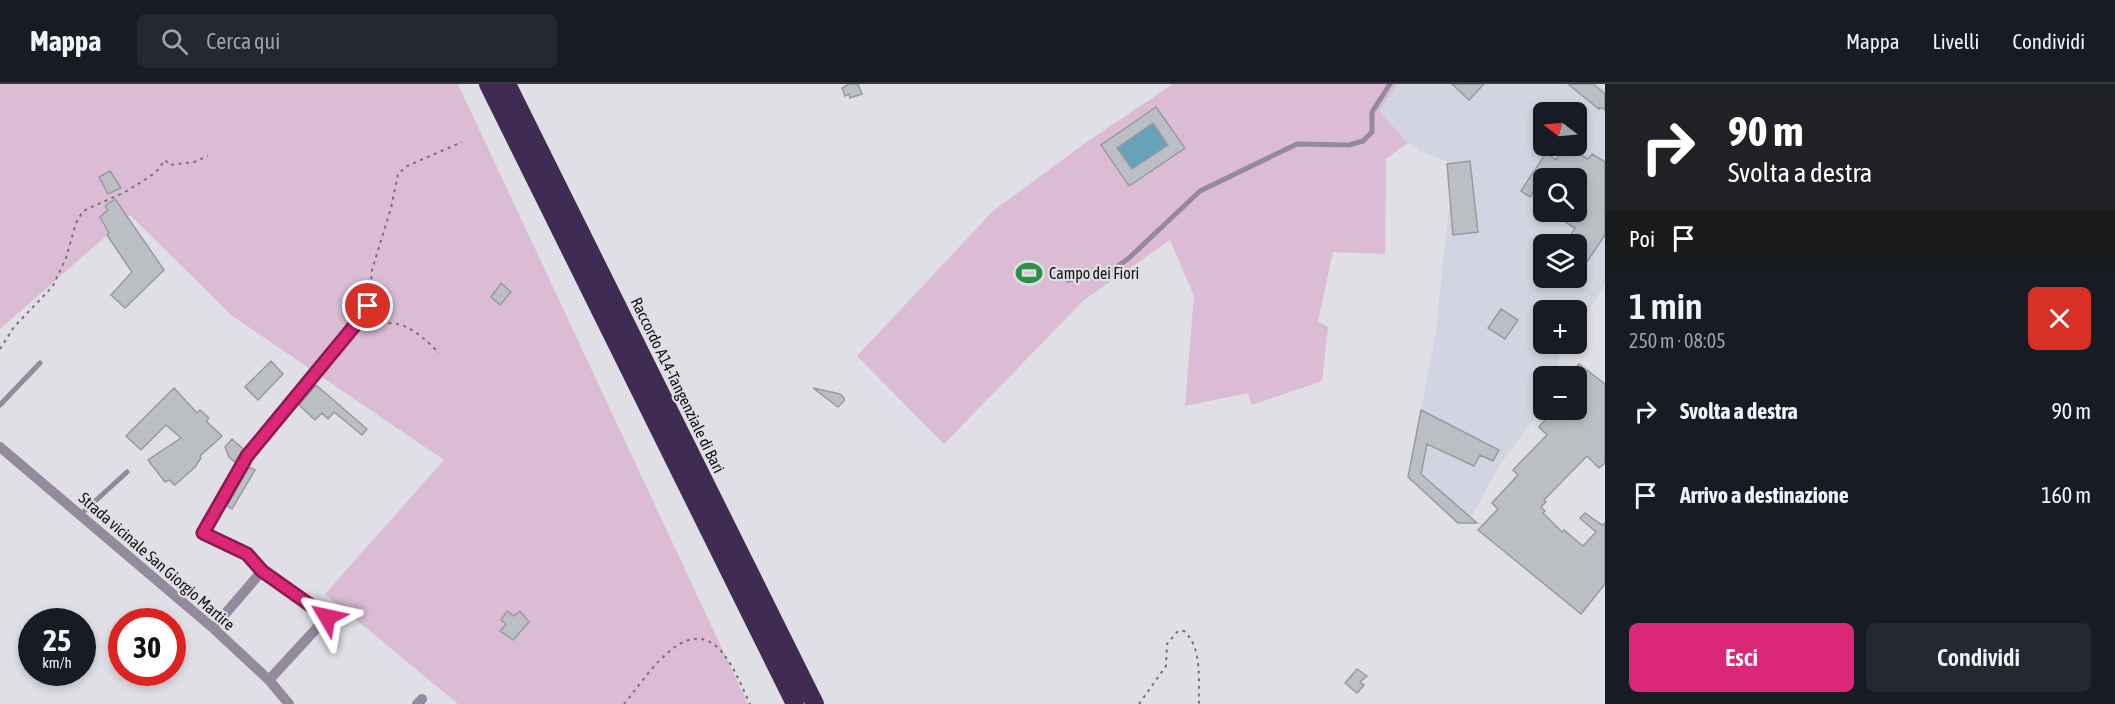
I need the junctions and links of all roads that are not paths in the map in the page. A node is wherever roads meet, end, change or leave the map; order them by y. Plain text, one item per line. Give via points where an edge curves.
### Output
1 (488, 84) edge
2 (507, 84) edge
3 (1390, 84) edge
4 (1068, 280) dead end
5 (367, 310) road end
6 (40, 363) dead end
7 (0, 405) edge
8 (0, 447) edge
9 (127, 472) dead end
10 (80, 515) junction
11 (262, 571) junction
12 (213, 628) junction
13 (269, 680) junction
14 (289, 704) edge
15 (795, 704) edge
16 (815, 704) edge

1 - 15 highway
2 - 16 highway, Raccordo A14-Tangenziale di Bari
3 - 4 lane via 1372,112 1372,132 1363,141 1349,145 1297,144 1200,191 1114,269
5 - 11 street via 247,456 203,533 239,549
6 - 7 lane
8 - 10 street, Strada vicinale San Giorgio Martire
9 - 10 lane
10 - 12 street, Strada vicinale San Giorgio Martire
11 - 12 street
11 - 13 street via 327,617
12 - 13 street, Strada vicinale San Giorgio Martire
13 - 14 street, Strada vicinale San Giorgio Martire

